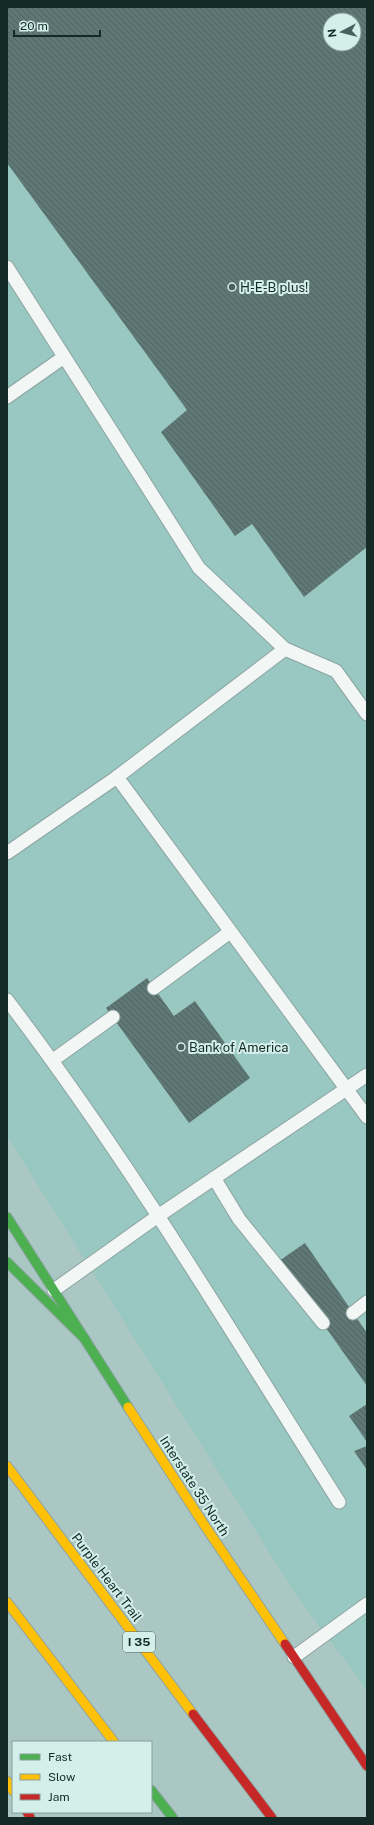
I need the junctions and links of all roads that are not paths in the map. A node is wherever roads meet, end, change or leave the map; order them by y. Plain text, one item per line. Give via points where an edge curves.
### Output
1 (7, 267) edge
2 (64, 357) junction
3 (7, 397) edge
4 (285, 649) junction
5 (367, 714) edge
6 (117, 777) junction
7 (7, 854) edge
8 (230, 932) junction
9 (154, 988) dead end
10 (7, 1000) edge
11 (113, 1017) dead end
12 (53, 1060) junction
13 (367, 1075) edge
14 (346, 1090) junction
15 (367, 1117) edge
16 (214, 1178) junction
17 (158, 1216) junction
18 (7, 1217) edge
19 (7, 1262) edge
20 (54, 1290) junction
21 (367, 1302) edge
22 (353, 1313) dead end
23 (323, 1323) dead end
24 (85, 1339) junction
25 (7, 1466) edge
26 (339, 1502) dead end
27 (7, 1602) edge
28 (367, 1604) edge
29 (294, 1657) junction
30 (113, 1741) edge
31 (367, 1766) edge
32 (152, 1791) edge
33 (173, 1818) edge
34 (272, 1818) edge

1 - 2 lane
2 - 3 lane
2 - 4 lane via 199,568
4 - 5 lane via 336,671
4 - 6 lane
6 - 7 lane
6 - 8 lane
8 - 9 lane
8 - 14 lane
10 - 12 lane
11 - 12 lane
12 - 17 lane
13 - 14 lane
14 - 15 lane
14 - 16 lane
16 - 17 lane
16 - 23 lane via 239,1219
17 - 20 lane
17 - 26 lane
18 - 20 main road, Interstate 35 North
19 - 24 main road
20 - 24 main road, Interstate 35 North
21 - 22 lane
24 - 29 main road, Interstate 35 North via 203,1523
25 - 34 main road, Purple Heart Trail / I 35
27 - 30 main road
28 - 29 lane
29 - 31 main road, Interstate 35 North
32 - 33 main road

